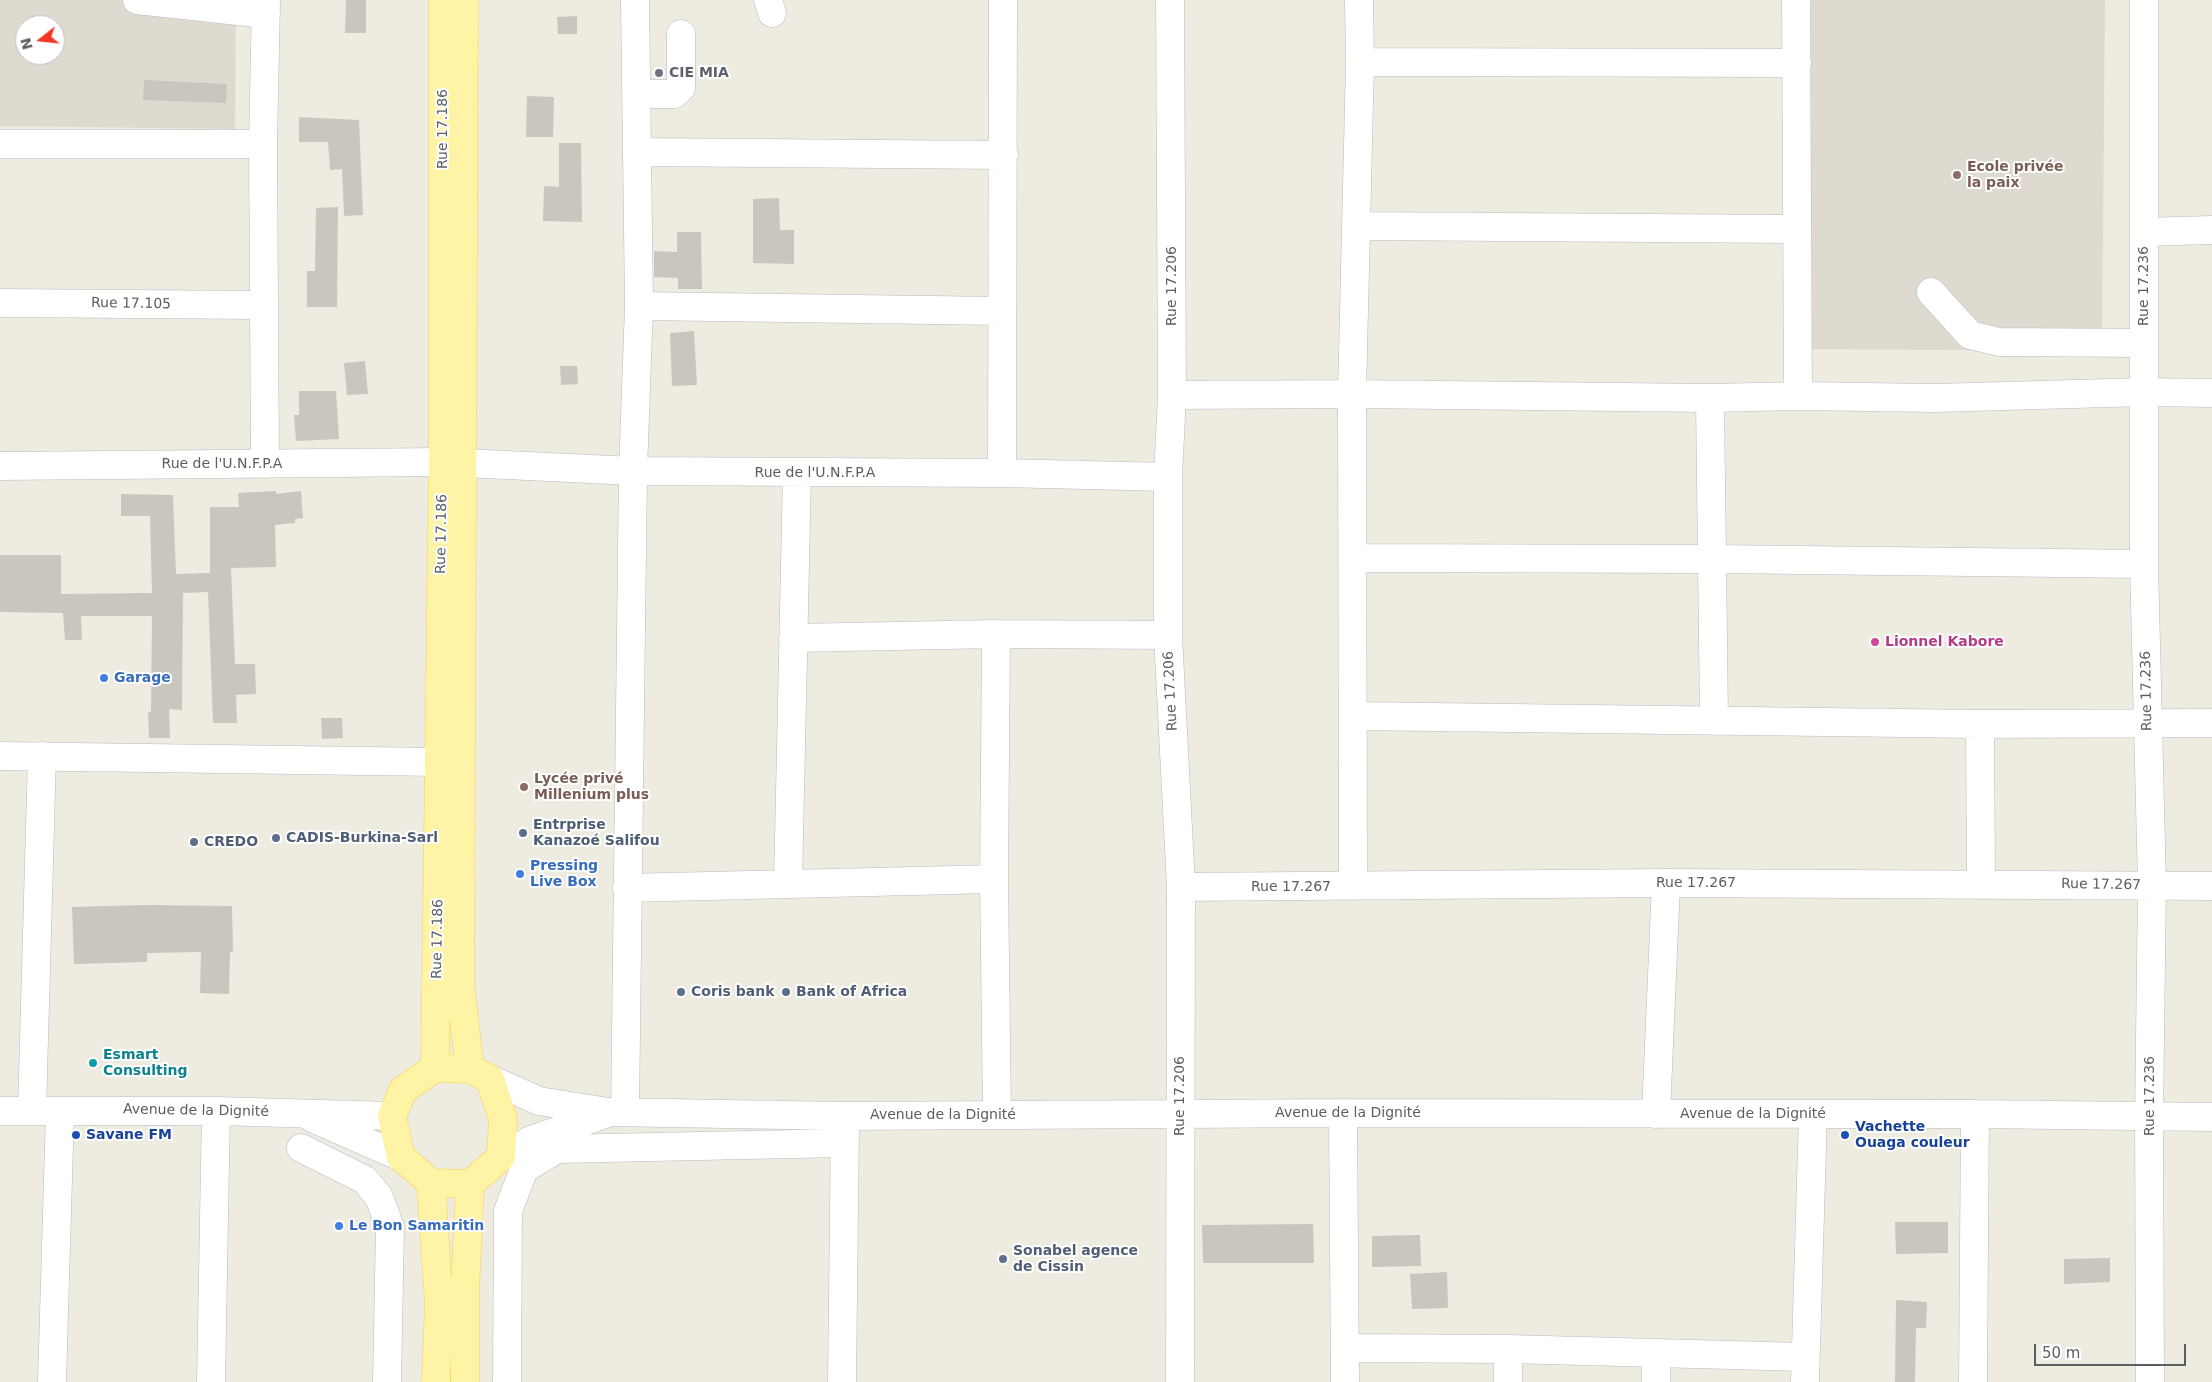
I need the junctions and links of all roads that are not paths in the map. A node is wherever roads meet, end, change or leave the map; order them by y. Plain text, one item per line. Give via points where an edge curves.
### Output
1 (137, 0) edge
2 (443, 0) edge
3 (464, 0) edge
4 (635, 0) edge
5 (1003, 0) edge
6 (1170, 0) edge
7 (1359, 0) edge
8 (1796, 0) edge
9 (2144, 0) edge
10 (266, 7) edge
11 (681, 34) dead end
12 (1360, 62) junction
13 (1797, 63) junction
14 (637, 94) junction
15 (0, 144) edge
16 (263, 144) junction
17 (638, 152) junction
18 (1004, 155) junction
19 (1356, 226) junction
20 (1796, 229) junction
21 (2212, 230) edge
22 (2144, 232) junction
23 (1931, 292) dead end
24 (0, 303) edge
25 (263, 305) junction
26 (639, 306) junction
27 (1002, 311) junction
28 (2144, 342) junction
29 (2144, 392) junction
30 (2212, 393) edge
31 (1352, 394) junction
32 (1172, 396) junction
33 (1798, 396) junction
34 (1710, 398) junction
35 (453, 463) junction
36 (265, 464) junction
37 (0, 466) edge
38 (633, 471) junction
39 (797, 473) junction
40 (1002, 473) junction
41 (1168, 477) junction
42 (1354, 558) junction
43 (1713, 559) junction
44 (2144, 564) junction
45 (996, 634) junction
46 (1168, 635) junction
47 (793, 638) junction
48 (1354, 716) junction
49 (1714, 721) junction
50 (2212, 723) edge
51 (1980, 724) junction
52 (2148, 724) junction
53 (0, 756) edge
54 (42, 756) junction
55 (440, 762) junction
56 (994, 879) junction
57 (1666, 883) junction
58 (1982, 883) junction
59 (788, 884) junction
60 (2152, 885) junction
61 (1353, 886) junction
62 (2212, 886) edge
63 (1181, 887) junction
64 (626, 888) junction
65 (436, 1068) junction
66 (480, 1074) junction
67 (32, 1110) junction
68 (60, 1110) junction
69 (0, 1111) edge
70 (216, 1111) junction
71 (617, 1112) junction
72 (299, 1113) junction
73 (1180, 1113) junction
74 (1343, 1113) junction
75 (1656, 1114) junction
76 (1813, 1114) junction
77 (1975, 1114) junction
78 (997, 1115) junction
79 (392, 1116) junction
80 (845, 1116) junction
81 (2212, 1117) edge
82 (2149, 1118) junction
83 (844, 1143) junction
84 (301, 1148) dead end
85 (401, 1157) junction
86 (501, 1157) junction
87 (431, 1183) junction
88 (470, 1184) junction
89 (1345, 1348) junction
90 (1508, 1349) junction
91 (1656, 1354) junction
92 (1804, 1369) edge
93 (52, 1382) edge
94 (211, 1382) edge
95 (387, 1382) edge
96 (436, 1382) edge
97 (465, 1382) edge
98 (507, 1382) edge
99 (842, 1382) edge
100 (1180, 1382) edge
101 (1345, 1382) edge
102 (1508, 1382) edge
103 (1656, 1382) edge
104 (1973, 1382) edge
105 (2150, 1382) edge

1 - 10 street
2 - 35 main road, Rue 17.186
3 - 35 main road
4 - 14 street
5 - 18 street
6 - 32 street, Rue 17.206
7 - 12 street
8 - 13 street
9 - 22 street, Rue 17.236
10 - 16 street
11 - 14 street via 681,88 674,94
12 - 13 street
12 - 19 street
13 - 20 street
14 - 17 street
15 - 16 street
16 - 25 street
17 - 18 street
17 - 26 street
18 - 27 street
19 - 20 street
19 - 31 street
20 - 33 street
21 - 22 street
22 - 28 street, Rue 17.236
23 - 28 street via 1970,335 1999,342
24 - 25 street, Rue 17.105
25 - 36 street
26 - 27 street
26 - 38 street
27 - 40 street
28 - 29 street, Rue 17.236
29 - 30 street
29 - 33 street via 1934,398
29 - 44 street, Rue 17.236
31 - 32 street
31 - 34 street
31 - 42 street
32 - 41 street, Rue 17.206
33 - 34 street
34 - 43 street
35 - 36 street, Rue de l'U.N.F.P.A
35 - 38 street, Rue de l'U.N.F.P.A
35 - 55 main road, Rue 17.186
35 - 66 main road via 460,985
36 - 37 street, Rue de l'U.N.F.P.A
38 - 39 street, Rue de l'U.N.F.P.A
38 - 64 street
39 - 40 street, Rue de l'U.N.F.P.A
39 - 47 street
40 - 41 street, Rue de l'U.N.F.P.A
41 - 46 street, Rue 17.206
42 - 43 street
42 - 48 street
43 - 44 street
43 - 49 street
44 - 52 street, Rue 17.236
45 - 46 street
45 - 47 street
45 - 56 street
46 - 63 street, Rue 17.206
47 - 59 street
48 - 49 street
48 - 61 street
49 - 51 street
50 - 52 street
51 - 52 street
51 - 58 street
52 - 60 street, Rue 17.236
53 - 54 street
54 - 55 street
54 - 67 street
55 - 65 main road, Rue 17.186
56 - 59 street
56 - 78 street
57 - 58 street, Rue 17.267
57 - 61 street, Rue 17.267
57 - 75 street
58 - 60 street, Rue 17.267
59 - 64 street
60 - 62 street, Rue 17.267
60 - 82 street, Rue 17.236
61 - 63 street, Rue 17.267
63 - 73 street, Rue 17.206
64 - 71 street
65 - 66 main road
65 - 79 main road via 403,1090
66 - 71 street, Avenue de la Dignité via 539,1101
66 - 86 main road via 503,1119
67 - 68 street, Avenue de la Dignité
67 - 69 street, Avenue de la Dignité
68 - 70 street, Avenue de la Dignité
68 - 93 street
70 - 72 street, Avenue de la Dignité
70 - 94 street
71 - 80 street, Avenue de la Dignité
71 - 86 street via 531,1140
72 - 79 street, Avenue de la Dignité
72 - 85 street
73 - 74 street, Avenue de la Dignité
73 - 78 street, Avenue de la Dignité
73 - 100 street, Rue 17.206
74 - 75 street, Avenue de la Dignité
74 - 89 street
75 - 76 street, Avenue de la Dignité
76 - 77 street, Avenue de la Dignité
76 - 92 street
77 - 82 street, Avenue de la Dignité
77 - 104 street
78 - 80 street, Avenue de la Dignité
79 - 85 main road
80 - 83 street
81 - 82 street, Avenue de la Dignité
82 - 105 street, Rue 17.236
83 - 98 street via 557,1149 524,1169 508,1211
83 - 99 street
84 - 95 street via 365,1180 382,1205 390,1227
85 - 87 main road
86 - 88 main road
87 - 88 main road
87 - 96 main road via 439,1303
88 - 97 main road
89 - 90 street
89 - 101 street
90 - 91 street
90 - 102 street
91 - 92 street
91 - 103 street

